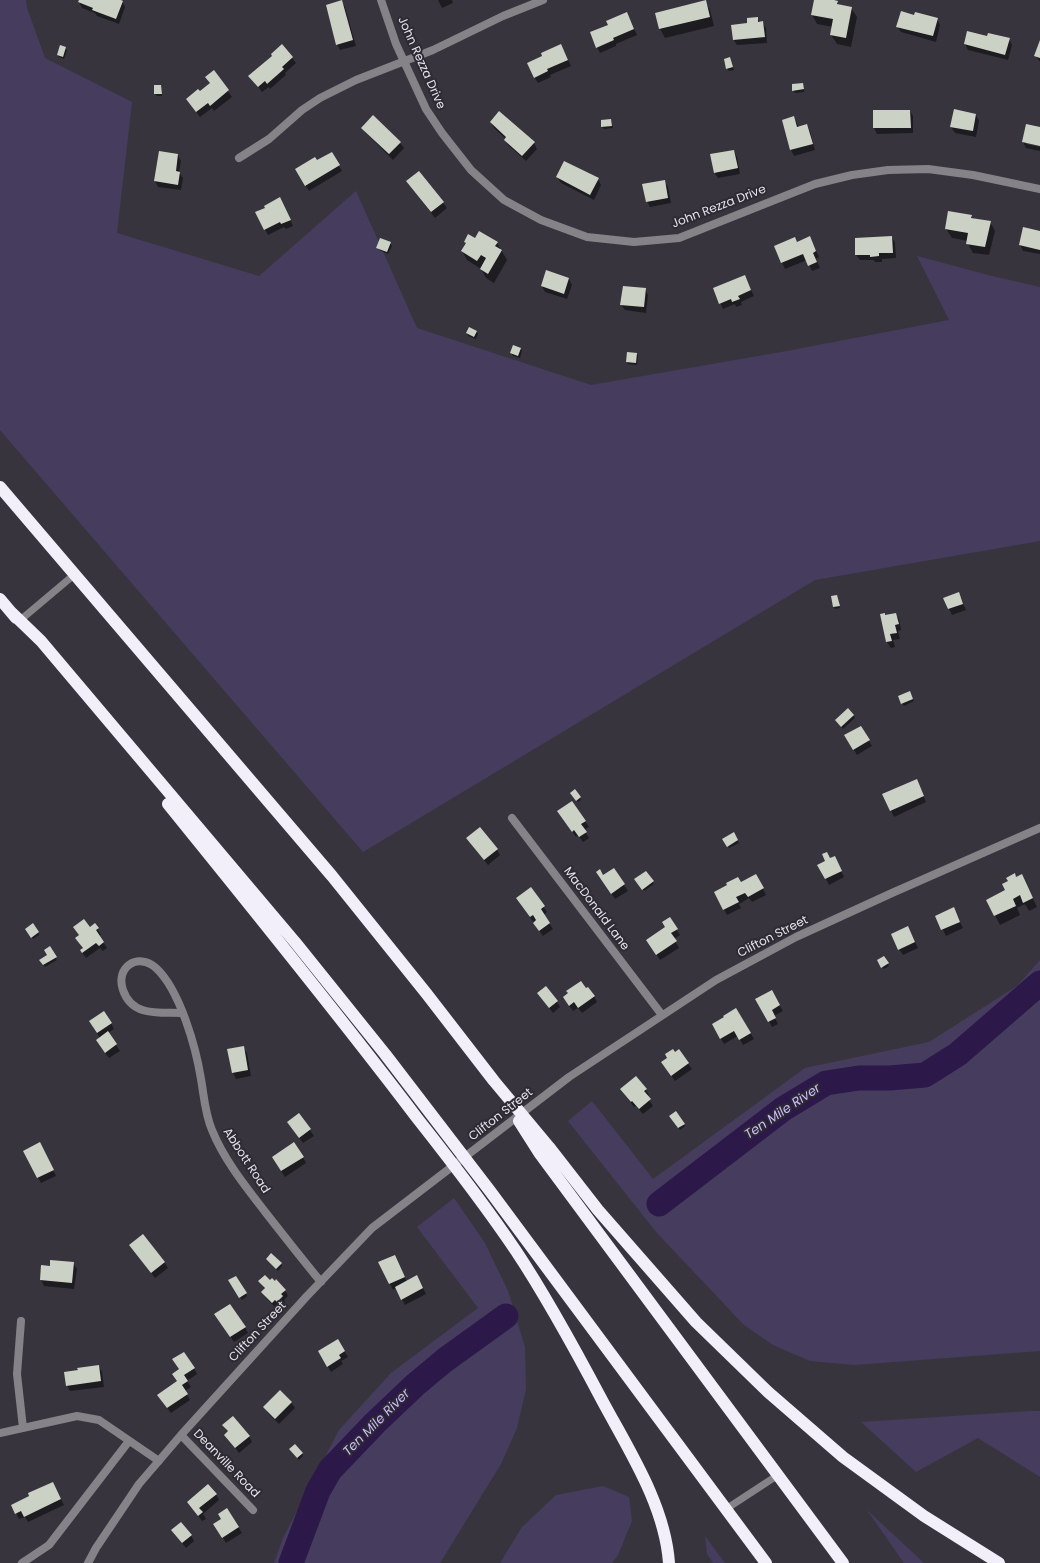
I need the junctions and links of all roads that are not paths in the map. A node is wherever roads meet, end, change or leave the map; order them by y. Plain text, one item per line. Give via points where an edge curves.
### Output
1 (381, 0) edge
2 (543, 0) edge
3 (404, 61) junction
4 (239, 158) dead end
5 (1040, 189) edge
6 (0, 487) edge
7 (75, 574) junction
8 (0, 599) edge
9 (16, 618) junction
10 (512, 818) dead end
11 (1040, 828) edge
12 (182, 1013) junction
13 (662, 1015) junction
14 (545, 1150) junction
15 (321, 1282) junction
16 (21, 1321) dead end
17 (23, 1428) junction
18 (0, 1433) edge
19 (181, 1435) junction
20 (130, 1441) junction
21 (159, 1461) junction
22 (778, 1475) junction
23 (726, 1509) junction
24 (253, 1510) dead end
25 (22, 1563) edge
26 (88, 1563) edge
27 (669, 1563) edge
28 (766, 1563) edge
29 (843, 1563) edge
30 (999, 1563) edge

1 - 3 street, John Rezza Drive
2 - 3 street
3 - 4 street via 320,98
3 - 5 street, John Rezza Drive via 426,109 471,170 504,200 541,220 587,237 634,242 679,238 815,184 888,170 928,169 973,175
6 - 7 highway
7 - 9 lane
7 - 14 highway via 359,910
8 - 9 highway
9 - 23 highway via 41,641 295,942 438,1122
9 - 27 highway via 35,647 168,803 318,990 501,1228 532,1275 591,1379 651,1494 664,1530
10 - 13 street, MacDonald Lane
11 - 13 street, Clifton Street via 796,937 716,980
12 - 12 street, Abbott Road via 148,1012 138,1009 123,991 122,972 135,962 155,967 163,976
12 - 15 street, Abbott Road via 195,1051 212,1130 222,1151 244,1185
13 - 15 street, Clifton Street via 569,1077 372,1228
14 - 22 highway
14 - 30 highway via 701,1327 768,1392 810,1430 883,1487 948,1532
15 - 19 street, Clifton Street
16 - 17 street via 17,1374
17 - 18 street
17 - 20 street via 77,1416 99,1420
19 - 21 street, Clifton Street
19 - 24 street, Deanville Road
20 - 21 street
20 - 25 street via 49,1545
21 - 26 street, Clifton Street via 139,1484
22 - 23 lane
22 - 29 highway
23 - 28 highway

